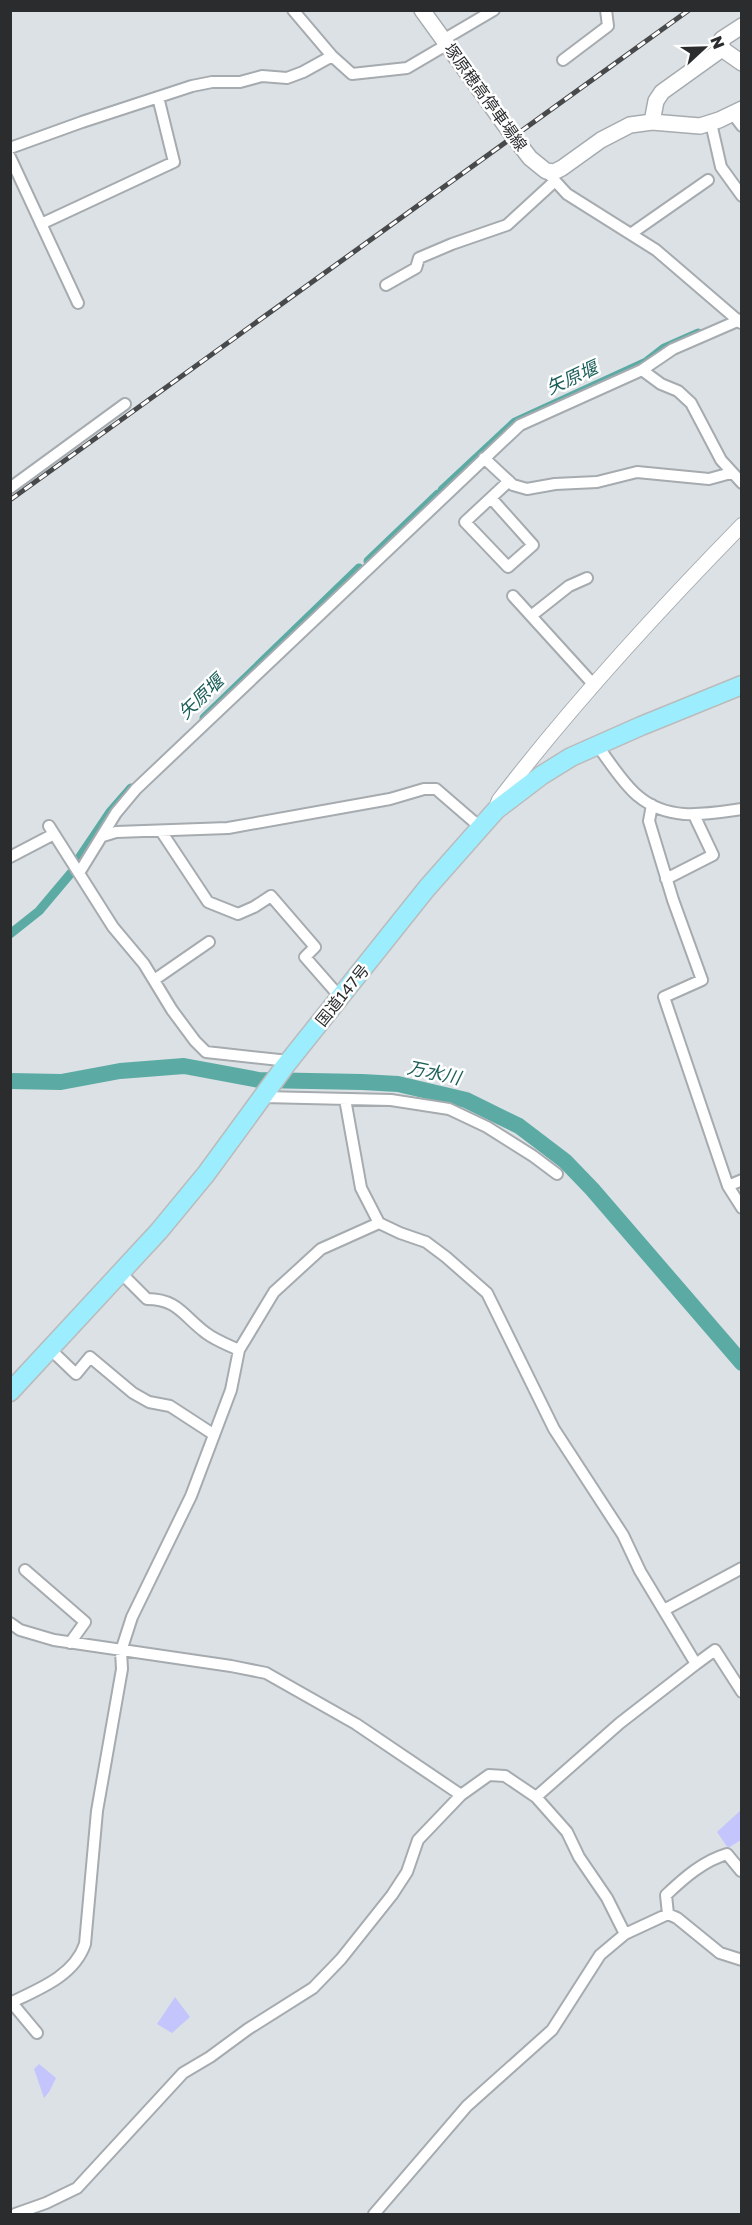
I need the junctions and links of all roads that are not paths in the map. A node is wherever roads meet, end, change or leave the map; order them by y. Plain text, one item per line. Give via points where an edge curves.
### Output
1 (293, 10) edge
2 (422, 10) edge
3 (494, 10) edge
4 (606, 10) edge
5 (741, 26) edge
6 (446, 42) junction
7 (722, 49) junction
8 (332, 56) junction
9 (563, 60) dead end
10 (741, 63) edge
11 (158, 97) junction
12 (739, 116) edge
13 (652, 122) junction
14 (711, 123) junction
15 (10, 148) edge
16 (10, 157) edge
17 (550, 176) junction
18 (708, 180) dead end
19 (741, 196) edge
20 (41, 224) junction
21 (632, 233) junction
22 (386, 285) dead end
23 (78, 303) dead end
24 (740, 321) edge
25 (642, 370) junction
26 (125, 404) dead end
27 (484, 458) junction
28 (731, 473) junction
29 (509, 481) junction
30 (741, 483) edge
31 (10, 488) edge
32 (491, 498) junction
33 (741, 525) edge
34 (587, 578) dead end
35 (513, 597) dead end
36 (531, 616) junction
37 (593, 684) junction
38 (741, 686) edge
39 (597, 745) junction
40 (542, 747) junction
41 (542, 775) junction
42 (652, 805) junction
43 (741, 808) edge
44 (496, 810) junction
45 (694, 815) junction
46 (480, 827) junction
47 (161, 831) junction
48 (103, 836) junction
49 (10, 857) edge
50 (79, 873) junction
51 (666, 879) junction
52 (209, 942) dead end
53 (154, 980) junction
54 (340, 997) junction
55 (287, 1063) junction
56 (264, 1095) junction
57 (345, 1099) junction
58 (556, 1174) dead end
59 (741, 1180) edge
60 (728, 1186) junction
61 (741, 1208) edge
62 (379, 1223) junction
63 (121, 1273) junction
64 (51, 1350) junction
65 (239, 1350) junction
66 (10, 1392) edge
67 (213, 1434) junction
68 (741, 1568) edge
69 (25, 1570) dead end
70 (664, 1610) junction
71 (10, 1623) edge
72 (70, 1643) junction
73 (121, 1651) junction
74 (696, 1664) junction
75 (741, 1692) edge
76 (461, 1795) junction
77 (536, 1797) junction
78 (741, 1871) edge
79 (668, 1914) junction
80 (625, 1934) junction
81 (741, 1959) edge
82 (11, 2003) edge
83 (37, 2033) dead end
84 (15, 2214) edge
85 (374, 2214) edge

1 - 8 street
2 - 6 main road, 塚原穂高停車場線
3 - 6 street via 448,37
4 - 9 street via 608,26
5 - 7 main road via 722,39
6 - 8 street via 407,68 352,74
6 - 17 main road, 塚原穂高停車場線 via 513,136
7 - 10 main road
7 - 13 main road via 662,92
8 - 11 street via 287,78 262,76 240,82 212,82
11 - 15 street
11 - 20 street via 174,162
12 - 14 main road
13 - 14 main road via 684,126
13 - 17 main road via 616,131
14 - 19 street via 721,167
16 - 20 street
17 - 21 street via 567,194
17 - 22 street via 507,225 419,258 416,268
18 - 21 street
20 - 23 street
21 - 24 street
24 - 25 street via 673,349
25 - 27 street via 520,425
25 - 28 street via 691,403
26 - 31 street
27 - 29 street
27 - 48 street via 136,789
28 - 29 street via 709,479 637,472 597,482 527,489
28 - 30 street
29 - 32 street
32 - 32 street via 465,522 508,567 533,545
33 - 37 street
34 - 36 street via 568,586
35 - 36 street
36 - 37 street
37 - 40 street
38 - 39 highway, 国道147号
39 - 41 highway, 国道147号
39 - 42 street via 638,796
40 - 41 street via 538,760
40 - 44 street via 499,800
41 - 44 highway, 国道147号
42 - 45 street
42 - 51 street via 649,821
43 - 45 street
44 - 46 highway, 国道147号
45 - 51 street via 713,855
46 - 47 street via 436,789 424,789 390,799 228,828
46 - 54 highway, 国道147号
47 - 48 street
47 - 54 street via 208,902 238,914 271,896 315,947 304,957
48 - 50 street
49 - 50 street via 52,830
50 - 53 street via 113,927
51 - 60 street via 702,980 664,997
52 - 53 street
53 - 55 street via 206,1052
54 - 55 highway, 国道147号
55 - 56 highway, 国道147号
56 - 57 street
56 - 63 highway, 国道147号 via 206,1174
57 - 58 street via 391,1100 449,1109 487,1127
57 - 62 street via 361,1188
59 - 60 street
60 - 61 street
62 - 65 street via 321,1250 274,1292
62 - 70 street via 426,1242 487,1293 554,1429 623,1535
63 - 64 highway, 国道147号
63 - 65 street via 147,1299 163,1299 173,1304 207,1334
64 - 66 highway, 国道147号
64 - 67 street via 76,1374 90,1357 133,1393 149,1402 170,1406
65 - 67 street via 231,1390
67 - 73 street via 191,1496 132,1617
68 - 70 street
69 - 72 street via 85,1622
70 - 74 street
71 - 72 street via 20,1630
72 - 73 street
73 - 76 street via 266,1673 356,1724
73 - 82 street via 122,1669 97,1811 85,1944 71,1968
74 - 75 street via 715,1650
74 - 77 street via 620,1723
76 - 77 street via 489,1775 497,1775 505,1776
76 - 84 street via 418,1840 407,1872 392,1895 313,1988 183,2073 77,2188
77 - 80 street via 567,1832
78 - 79 street via 728,1854 715,1858 684,1877 666,1895
79 - 80 street
79 - 81 street via 720,1953
80 - 85 street via 600,1955 552,2030 467,2106
82 - 83 street

